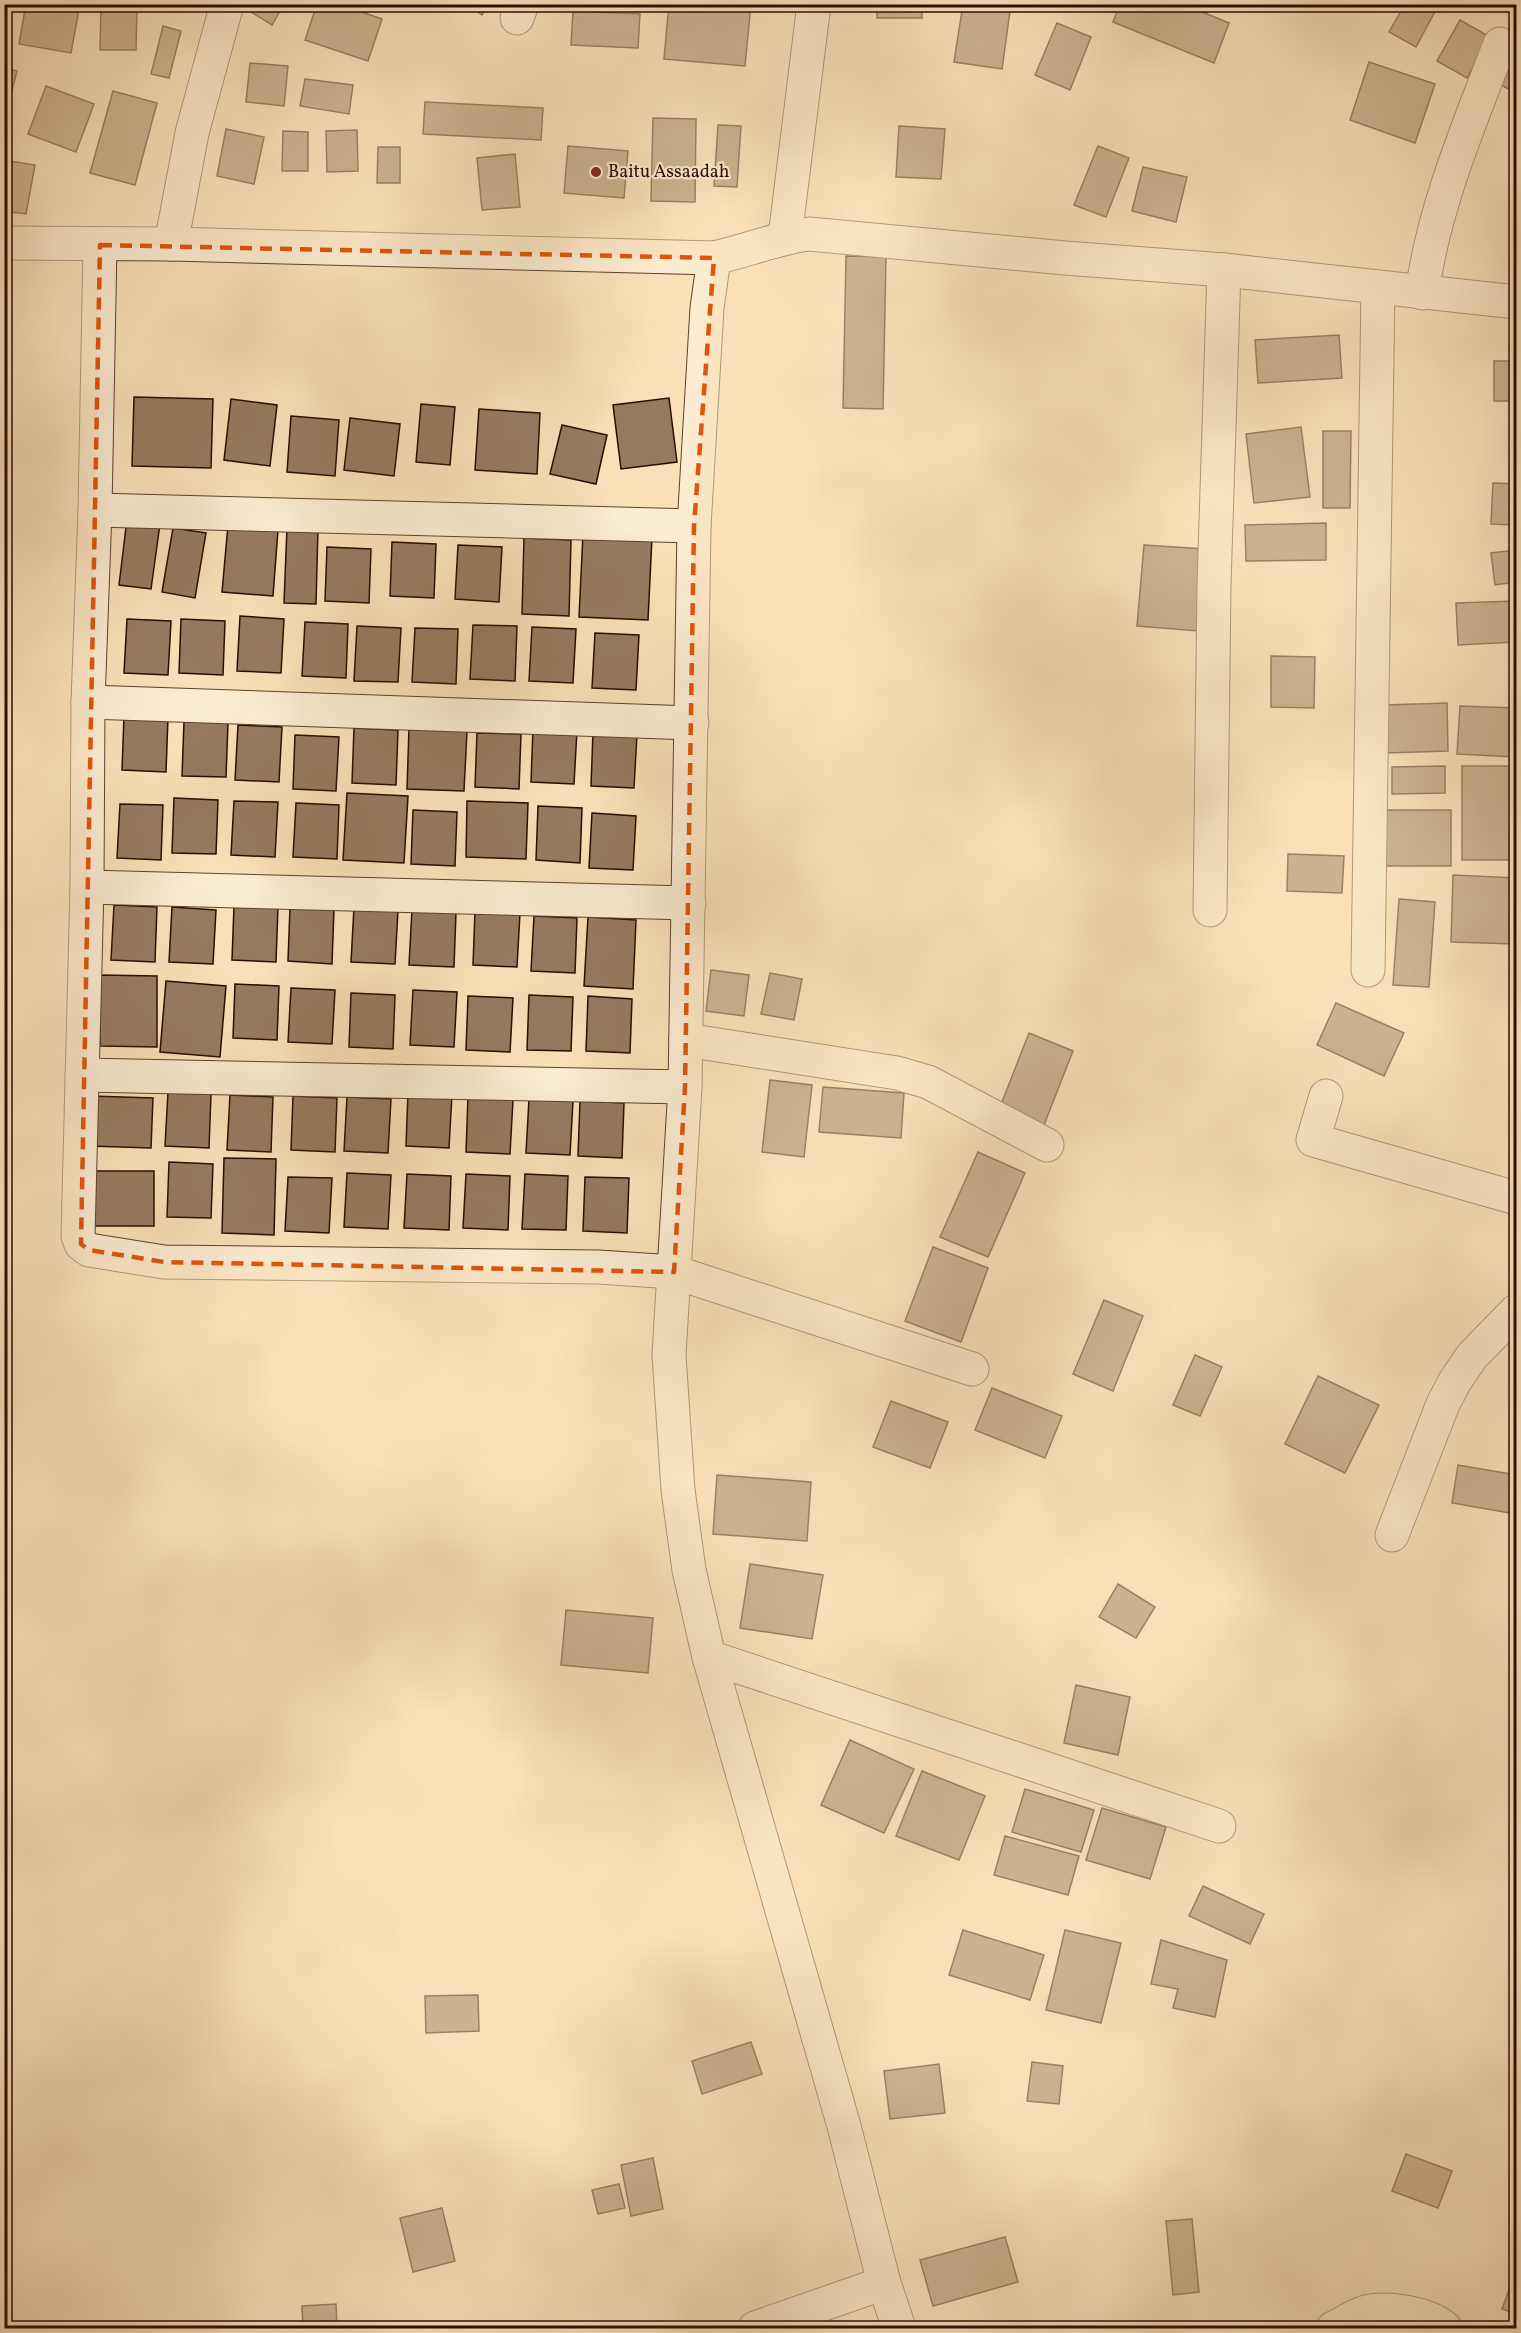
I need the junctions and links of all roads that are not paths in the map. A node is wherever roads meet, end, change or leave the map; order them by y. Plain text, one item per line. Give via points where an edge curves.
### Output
1 (227, 4) edge
2 (814, 4) edge
3 (1500, 44) dead end
4 (785, 237) junction
5 (4, 243) edge
6 (171, 244) junction
7 (100, 245) junction
8 (714, 258) junction
9 (1224, 270) junction
10 (1378, 287) junction
11 (1422, 293) junction
12 (1516, 302) edge
13 (96, 510) junction
14 (694, 526) junction
15 (88, 702) junction
16 (692, 723) junction
17 (87, 887) junction
18 (689, 903) junction
19 (1210, 910) dead end
20 (1368, 970) dead end
21 (686, 1040) junction
22 (82, 1075) junction
23 (685, 1087) junction
24 (1326, 1095) dead end
25 (1047, 1145) dead end
26 (1516, 1198) edge
27 (674, 1272) junction
28 (1516, 1311) edge
29 (972, 1369) dead end
30 (1392, 1535) dead end
31 (709, 1657) junction
32 (1219, 1826) dead end
33 (884, 2283) junction
34 (755, 2328) edge
35 (899, 2328) edge
36 (1333, 2328) edge
37 (1445, 2328) edge

1 - 6 street via 192,133
2 - 4 street
3 - 11 street via 1448,185 1428,253
4 - 8 street
4 - 9 street via 809,234
5 - 7 street
6 - 7 street
6 - 8 street
7 - 13 street
8 - 14 street via 707,308
9 - 10 street
9 - 19 street via 1214,585
10 - 11 street
10 - 20 street
11 - 12 street
13 - 14 street
13 - 15 street
14 - 16 street
15 - 16 street
15 - 17 street
16 - 18 street
17 - 18 street
17 - 22 street
18 - 21 street
21 - 23 street
21 - 25 street via 897,1073 928,1082
22 - 23 street
22 - 27 street via 78,1236 89,1250 164,1262
23 - 27 street
24 - 26 street via 1313,1140
27 - 29 street
27 - 31 street via 669,1355 678,1490 689,1570
28 - 30 street via 1472,1356 1455,1381
31 - 32 street
31 - 33 street via 844,2126
33 - 34 street
33 - 35 street
36 - 37 street via 1364,2313 1400,2311 1438,2322

